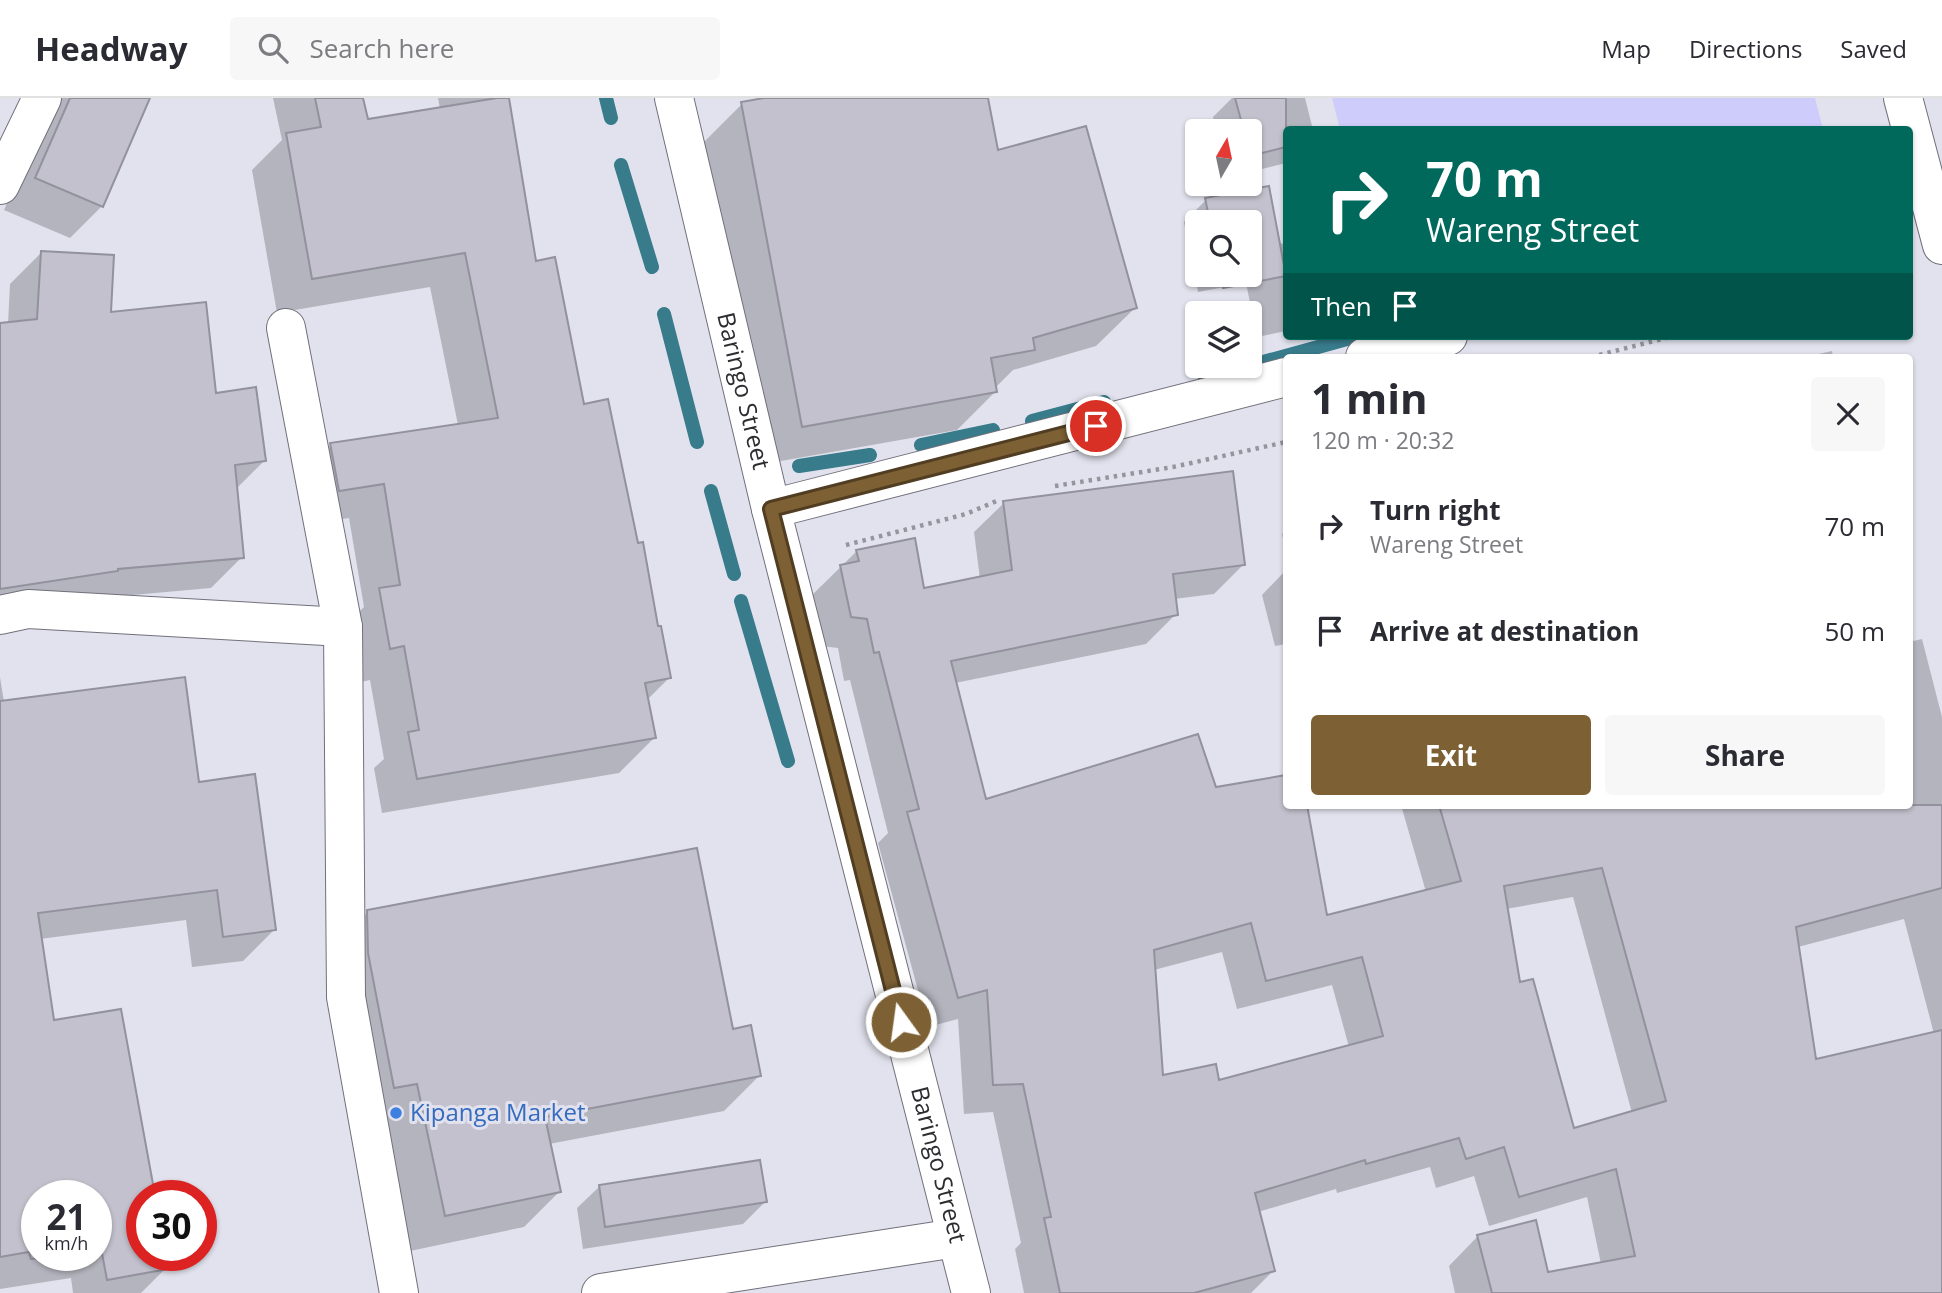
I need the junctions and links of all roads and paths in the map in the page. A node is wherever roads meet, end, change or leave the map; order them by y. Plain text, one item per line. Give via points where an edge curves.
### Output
1 (42, 98) edge
2 (674, 98) edge
3 (1903, 98) edge
4 (1910, 126) edge
5 (1913, 140) edge
6 (0, 185) edge
7 (1932, 221) edge
8 (286, 328) dead end
9 (1432, 340) edge
10 (1658, 340) edge
11 (1377, 354) edge
12 (1603, 354) edge
13 (1283, 378) edge
14 (1283, 443) edge
15 (1042, 488) dead end
16 (1003, 498) dead end
17 (771, 509) junction
18 (846, 545) dead end
19 (0, 615) edge
20 (343, 626) junction
21 (956, 1238) junction
22 (399, 1293) edge
23 (601, 1293) edge
24 (971, 1293) edge

1 - 6 street
2 - 17 street, Baringo Street
3 - 4 street
5 - 7 street
8 - 20 street
9 - 11 street
10 - 12 path
13 - 17 street
14 - 15 path via 1173,467
16 - 18 path via 966,514
17 - 21 street, Baringo Street
19 - 20 street via 28,609
20 - 22 street via 346,997
21 - 23 street
21 - 24 street, Baringo Street

